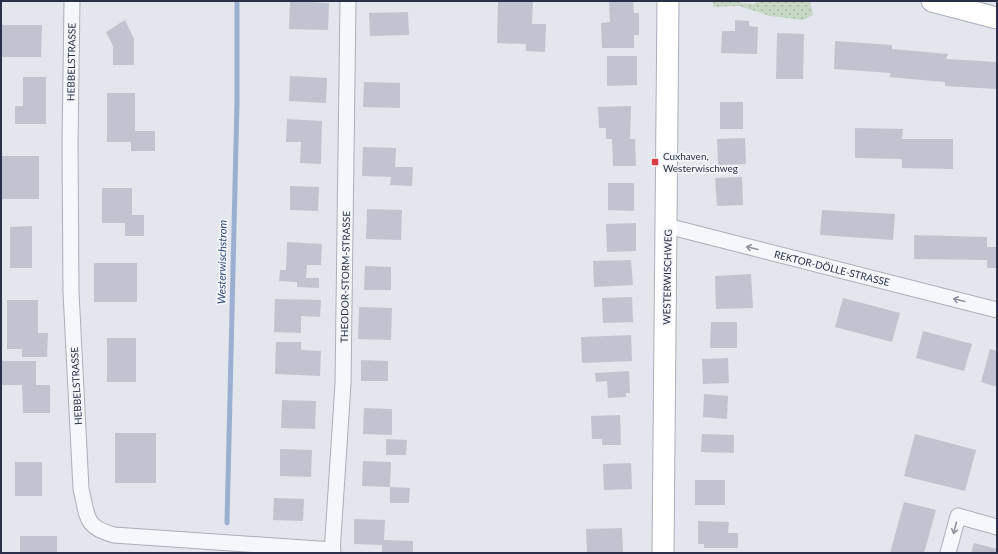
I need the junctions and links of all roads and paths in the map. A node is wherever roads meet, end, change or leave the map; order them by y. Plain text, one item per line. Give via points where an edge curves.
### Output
1 (72, 1) edge
2 (348, 1) edge
3 (668, 1) edge
4 (932, 1) edge
5 (997, 18) edge
6 (667, 226) junction
7 (997, 310) edge
8 (997, 527) edge
9 (332, 551) edge
10 (663, 553) edge
11 (948, 553) edge

1 - 9 street, HEBBELSTRASSE via 72,292 81,489 89,521 98,531 114,535
2 - 9 street, THEODOR-STORM-STRASSE via 343,384
3 - 6 street, WESTERWISCHWEG
4 - 5 street
7 -> 6 street, REKTOR-DÖLLE-STRASSE
6 - 10 street, WESTERWISCHWEG
8 -> 11 street via 958,516

